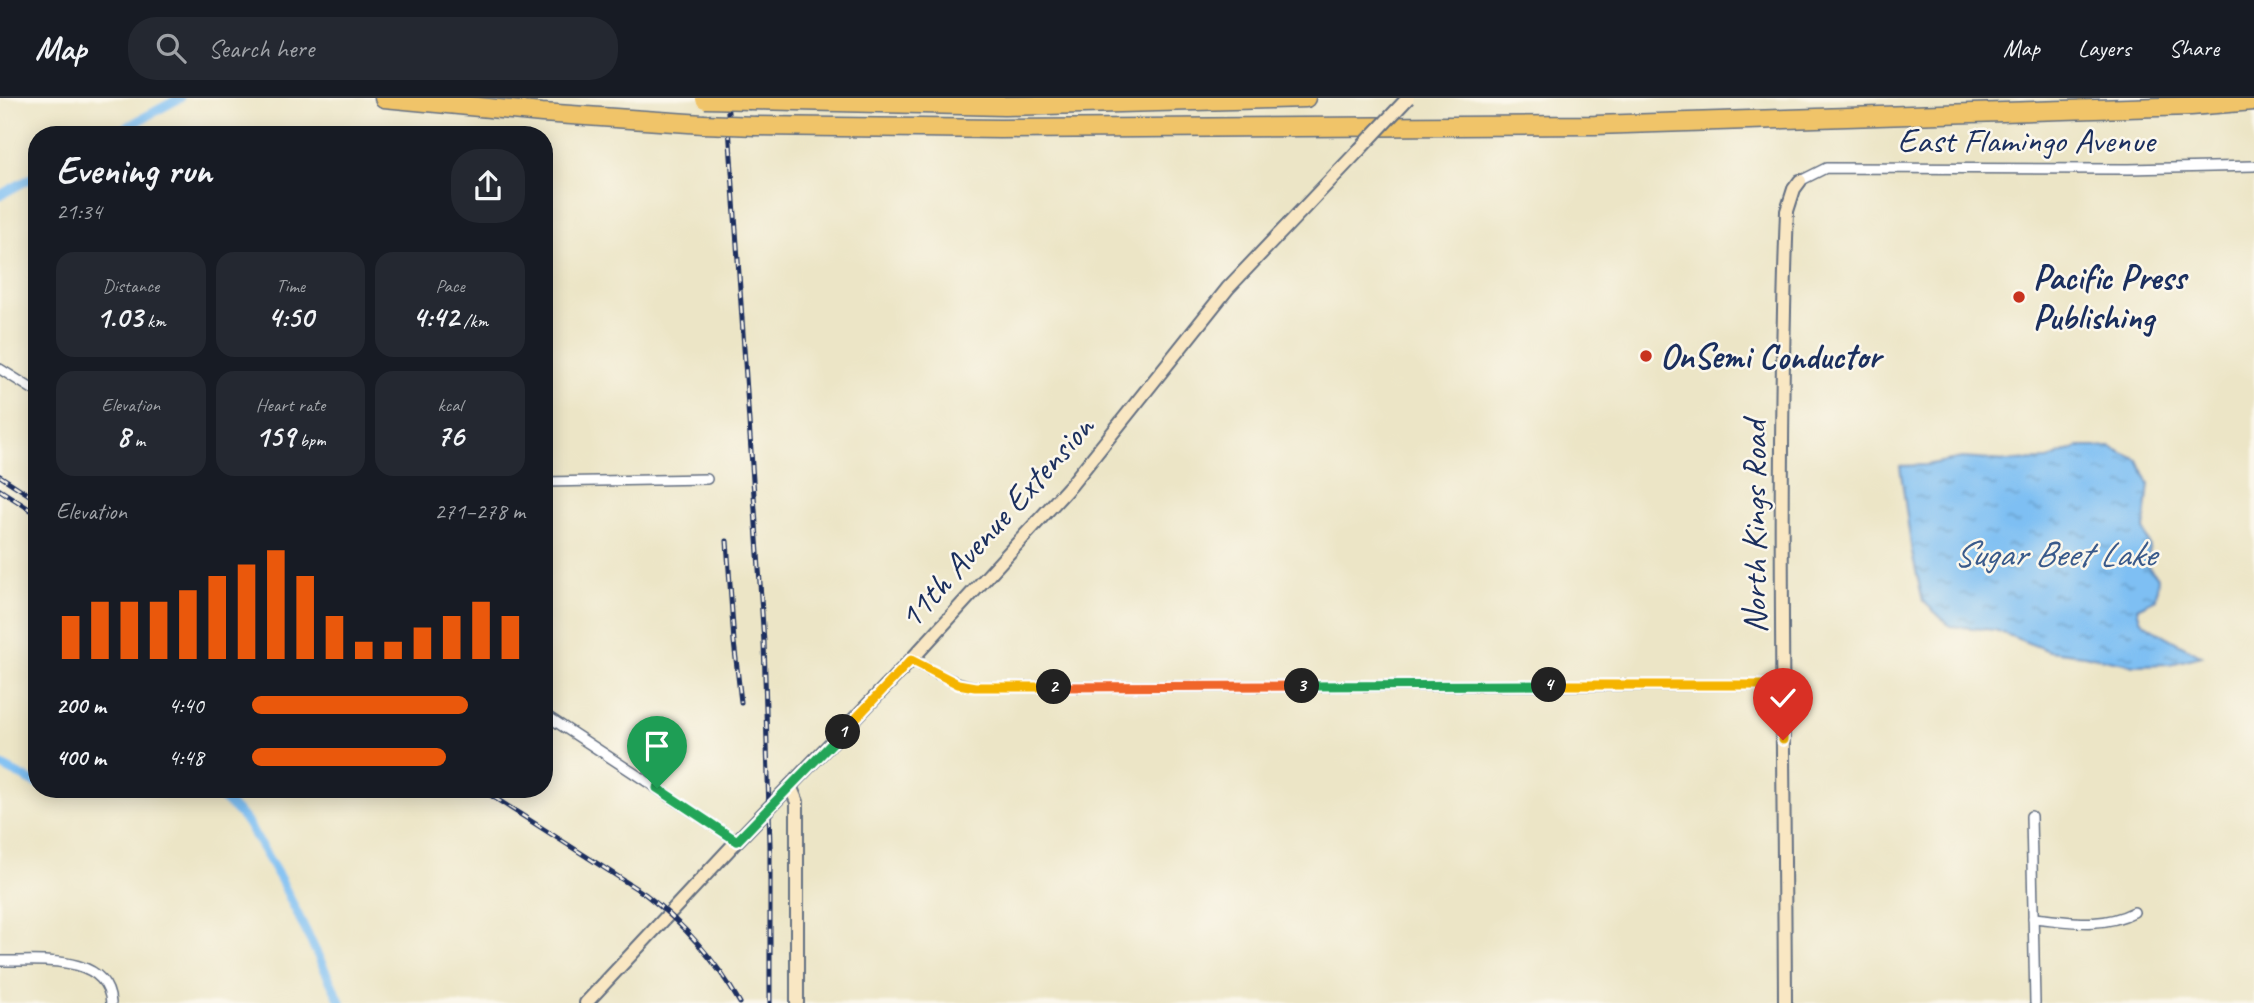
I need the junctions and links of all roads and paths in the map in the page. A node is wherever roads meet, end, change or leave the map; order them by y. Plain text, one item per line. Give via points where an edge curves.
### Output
1 (384, 98) edge
2 (692, 98) edge
3 (1306, 98) edge
4 (1408, 98) edge
5 (705, 99) edge
6 (2254, 101) edge
7 (2254, 166) edge
8 (1800, 181) joint
9 (0, 369) edge
10 (28, 386) edge
11 (707, 479) dead end
12 (553, 482) edge
13 (911, 660) junction
14 (1783, 685) junction
15 (553, 720) edge
16 (790, 786) junction
17 (2031, 816) dead end
18 (737, 841) junction
19 (2134, 912) dead end
20 (2033, 918) junction
21 (0, 961) edge
22 (111, 1003) edge
23 (586, 1003) edge
24 (797, 1003) edge
25 (1785, 1003) edge
26 (2035, 1003) edge

1 - 6 highway, bridge via 703,124 1014,129 1595,125
2 - 5 highway
3 - 5 highway, bridge via 1004,106
4 - 13 street, 11th Avenue Extension, bridge via 1228,288 1084,469
7 - 8 street, East Flamingo Avenue via 1826,168
8 - 14 street, North Kings Road via 1787,211 1784,294 1780,487
9 - 10 street
11 - 12 street
13 - 14 street via 951,681 975,687
13 - 16 street, 11th Avenue Extension
14 - 25 street, North Kings Road
15 - 18 street
16 - 18 street, 11th Avenue Extension
16 - 24 street via 797,802
17 - 20 street
18 - 23 street, 11th Avenue Extension
19 - 20 street via 2098,923
20 - 26 street
21 - 22 street via 70,962 89,969 102,978

